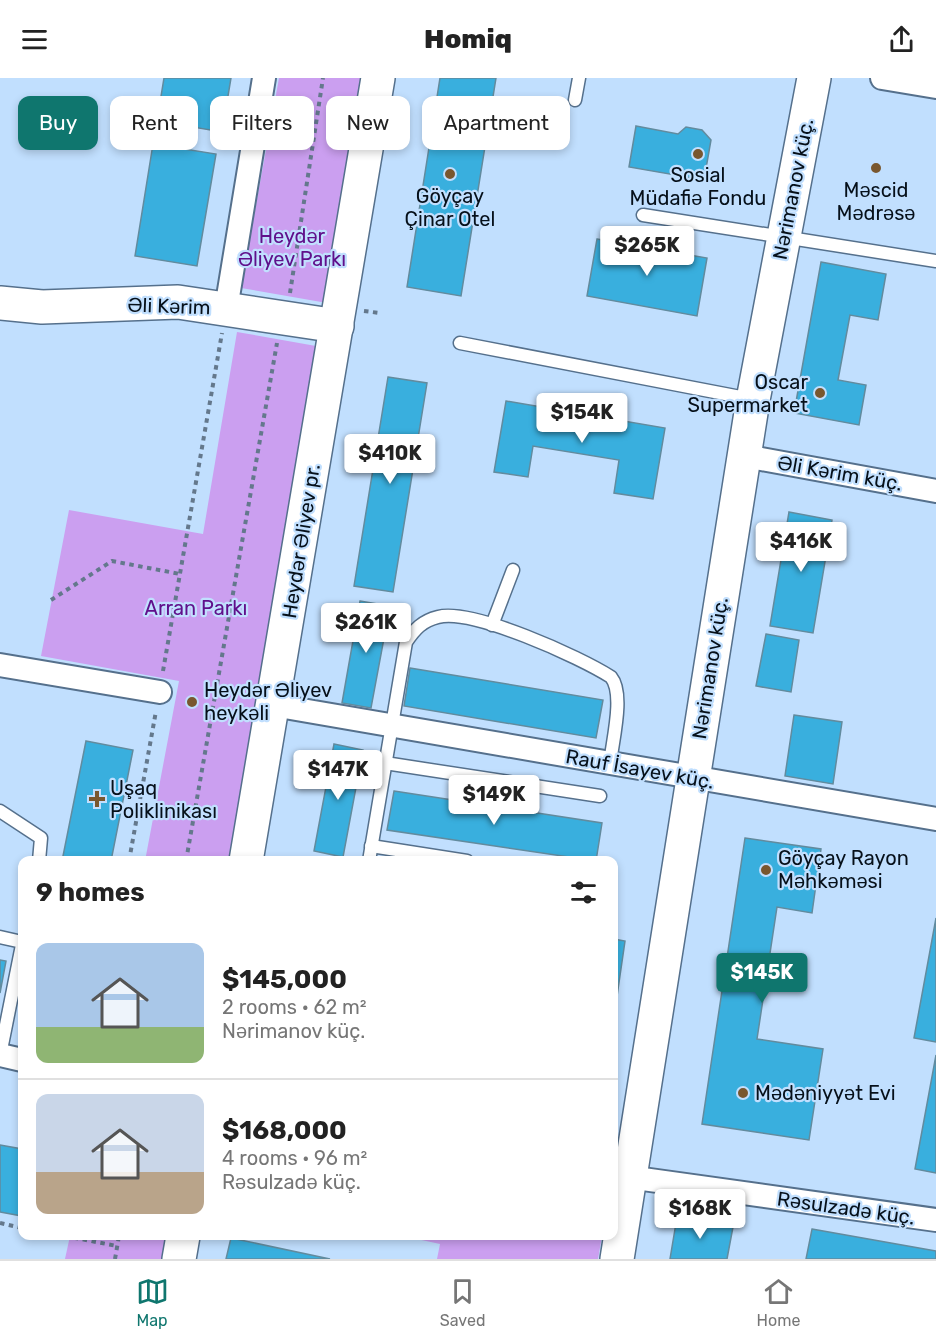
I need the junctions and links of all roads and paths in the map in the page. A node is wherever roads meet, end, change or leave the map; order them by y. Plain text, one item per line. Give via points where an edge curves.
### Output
1 (264, 78) edge
2 (323, 78) edge
3 (378, 78) edge
4 (579, 78) edge
5 (814, 78) edge
6 (882, 78) edge
7 (936, 87) edge
8 (575, 100) dead end
9 (643, 215) dead end
10 (784, 238) junction
11 (936, 261) edge
12 (289, 297) dead end
13 (0, 303) edge
14 (226, 309) junction
15 (337, 326) junction
16 (277, 339) dead end
17 (460, 343) dead end
18 (753, 400) junction
19 (745, 456) junction
20 (936, 491) edge
21 (513, 570) dead end
22 (180, 574) junction
23 (51, 600) dead end
24 (492, 625) junction
25 (0, 666) edge
26 (160, 692) junction
27 (273, 705) junction
28 (390, 726) junction
29 (385, 763) junction
30 (610, 764) junction
31 (691, 778) junction
32 (600, 796) dead end
33 (0, 811) edge
34 (936, 819) edge
35 (372, 846) junction
36 (39, 856) edge
37 (130, 856) edge
38 (187, 856) edge
39 (247, 856) edge
40 (370, 856) edge
41 (435, 856) edge
42 (0, 937) edge
43 (18, 943) edge
44 (18, 964) edge
45 (0, 1055) edge
46 (18, 1059) edge
47 (622, 1176) edge
48 (936, 1220) edge
49 (0, 1223) edge
50 (18, 1227) edge
51 (86, 1240) edge
52 (118, 1240) edge
53 (182, 1240) edge
54 (117, 1246) junction
55 (115, 1259) edge
56 (179, 1259) edge
57 (617, 1259) edge

1 - 14 street
2 - 12 path
3 - 15 street, Heydər Əliyev pr.
4 - 8 lane
5 - 10 street, Nərimanov küç.
6 - 7 street
9 - 10 lane
10 - 11 lane
10 - 18 street, Nərimanov küç.
13 - 14 street, Əli Kərim via 82,306 147,302
14 - 15 street, Əli Kərim
14 - 22 path
15 - 27 street, Heydər Əliyev pr.
16 - 38 path
17 - 18 lane
18 - 19 street, Nərimanov küç.
19 - 20 street, Əli Kərim küç.
19 - 31 street, Nərimanov küç.
21 - 24 lane
22 - 23 path via 112,561
22 - 26 path
24 - 28 lane via 475,619 440,616 418,625 406,642
24 - 30 lane via 611,677 618,699
25 - 26 street
26 - 37 path
27 - 28 street, Rauf İsayev küç.
27 - 39 street, Heydər Əliyev pr.
28 - 29 lane
28 - 30 street, Rauf İsayev küç.
29 - 32 lane
29 - 35 lane
30 - 31 street, Rauf İsayev küç.
31 - 34 street, Rauf İsayev küç.
31 - 47 street, Nərimanov küç.
33 - 36 lane via 41,838
35 - 40 lane
35 - 41 lane
42 - 43 lane
44 - 45 lane
45 - 46 street
47 - 48 street, Rəsulzadə küç.
47 - 57 street, Nərimanov küç.
49 - 50 path
51 - 54 path
52 - 54 path
53 - 56 street
54 - 55 path

